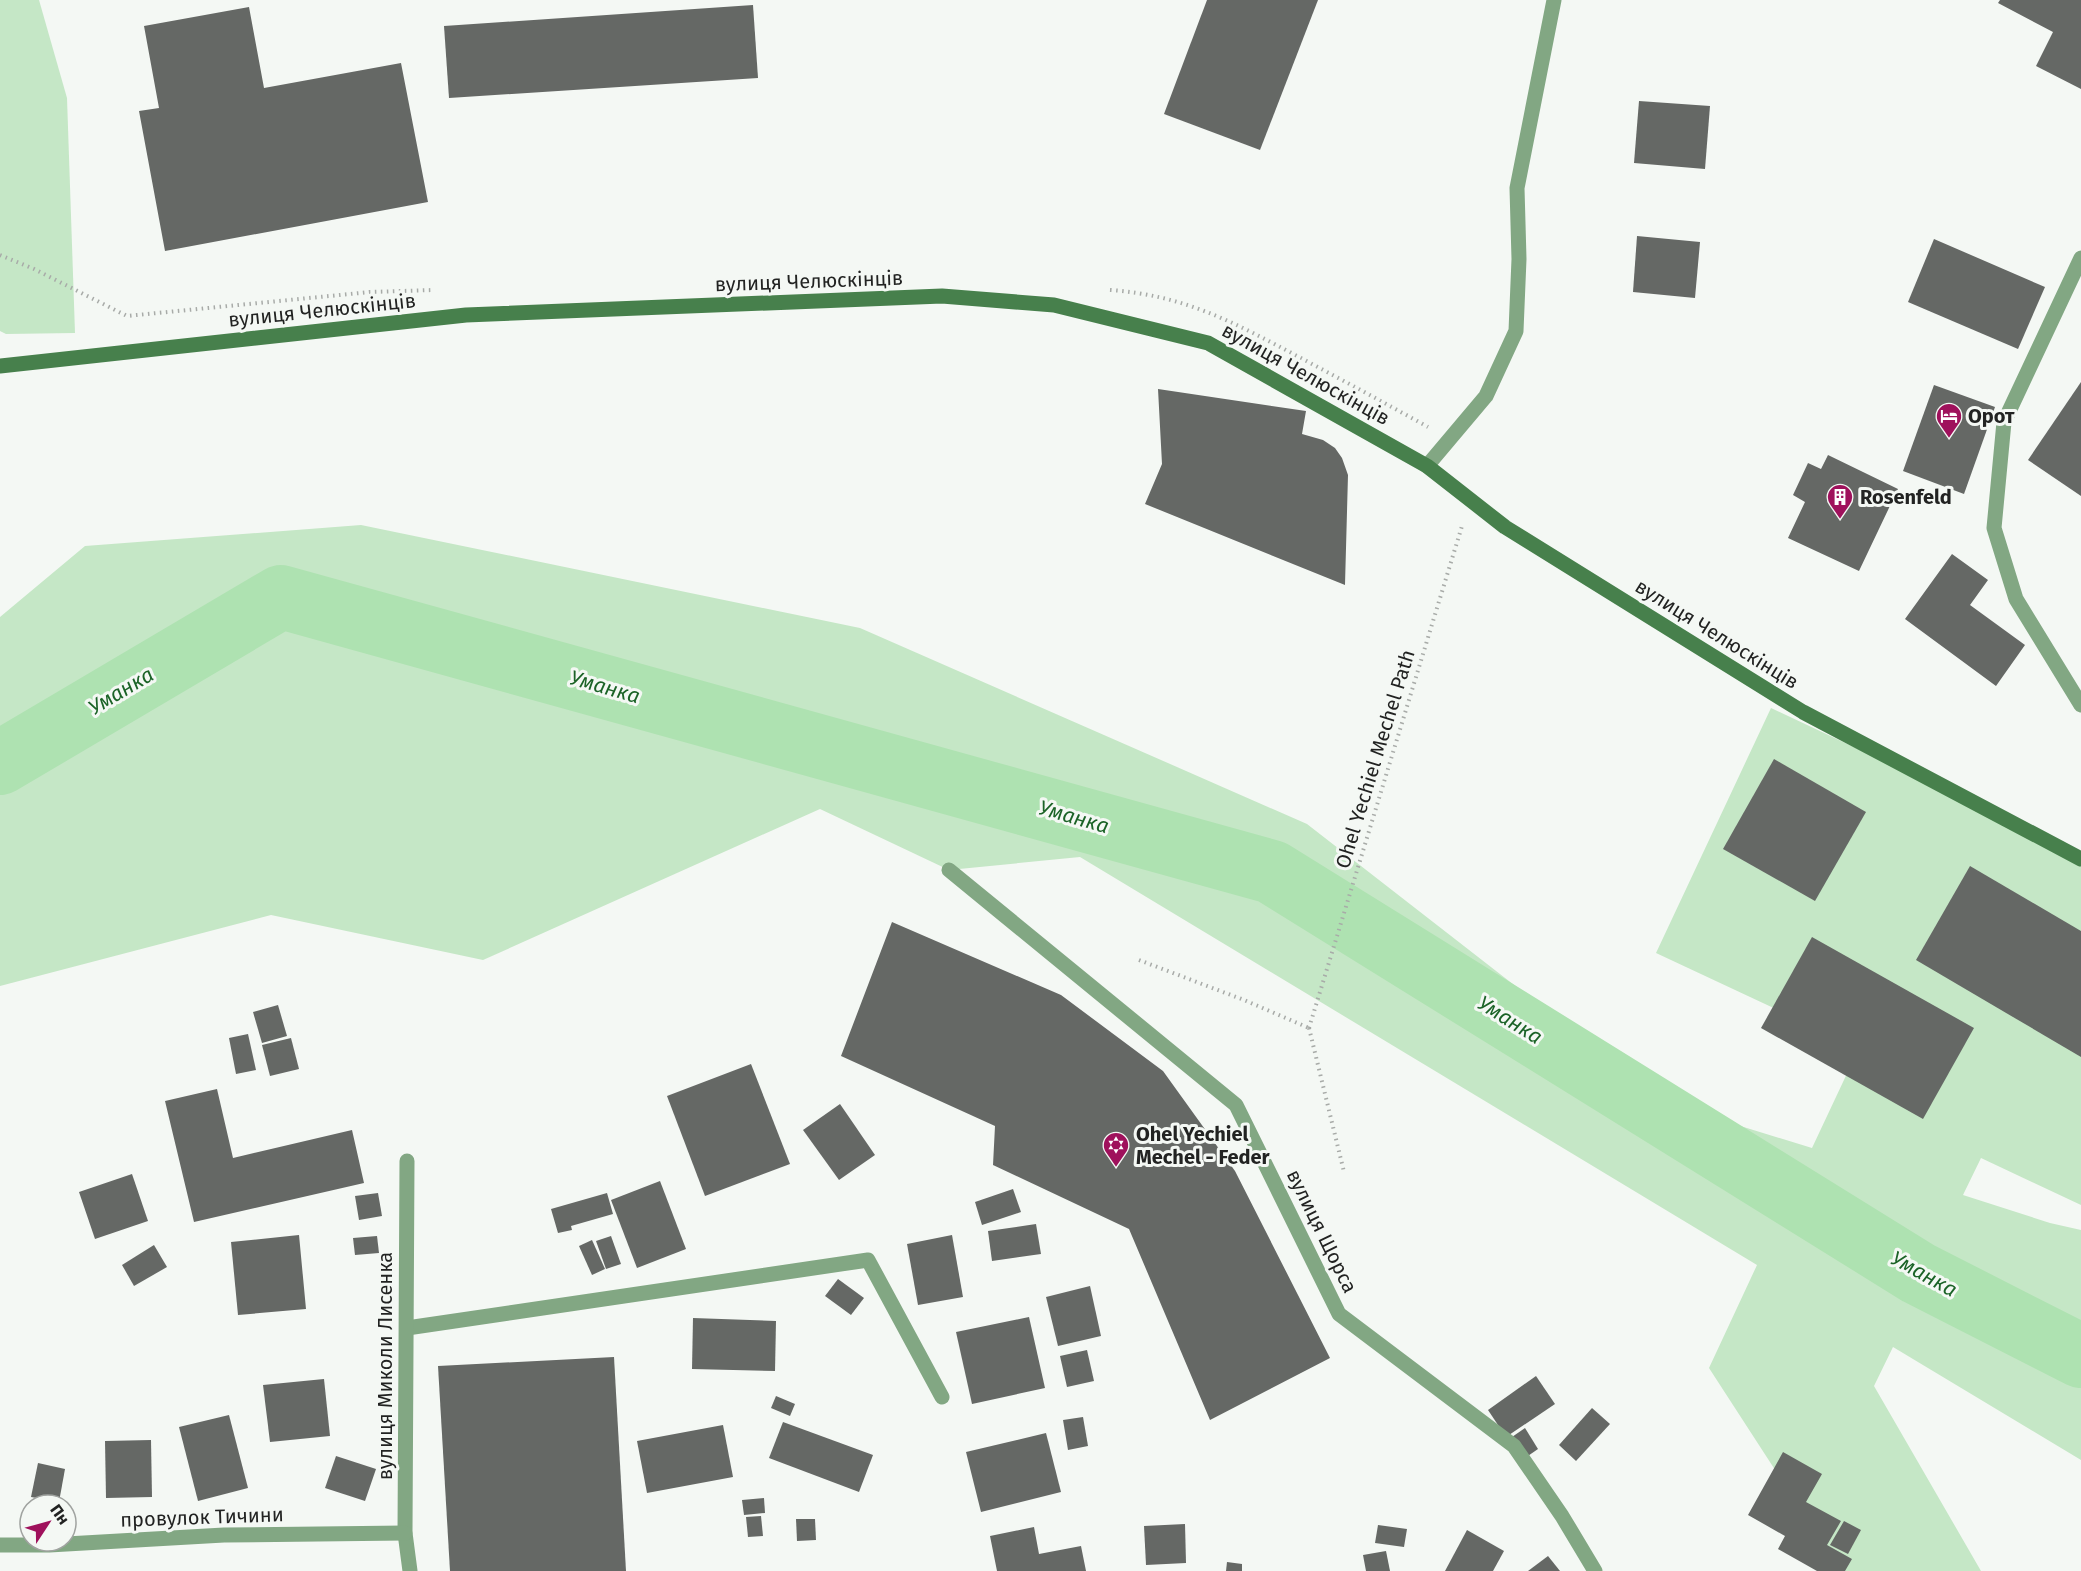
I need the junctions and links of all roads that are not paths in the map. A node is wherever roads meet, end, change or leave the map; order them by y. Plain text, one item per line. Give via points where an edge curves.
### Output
1 (1554, 0) edge
2 (2081, 258) edge
3 (2, 364) edge
4 (1427, 466) junction
5 (2081, 705) edge
6 (2081, 859) edge
7 (949, 870) dead end
8 (408, 1161) dead end
9 (407, 1328) junction
10 (942, 1397) dead end
11 (405, 1533) junction
12 (0, 1545) edge
13 (410, 1571) edge
14 (1595, 1571) edge

1 - 4 street via 1517,188 1520,259 1516,331 1486,396
2 - 5 street via 2004,422 1994,528 2016,599
3 - 4 main road, вулиця Челюскінців via 466,315 942,296 1054,305 1208,343
4 - 6 main road, вулиця Челюскінців via 1505,526 1803,712
7 - 14 street, вулиця Щорса via 1236,1105 1339,1314 1514,1446
8 - 9 street, вулиця Миколи Лисенка
9 - 10 street via 868,1260
9 - 11 street, вулиця Миколи Лисенка
11 - 12 street, провулок Тичини via 224,1535
11 - 13 street, вулиця Миколи Лисенка

